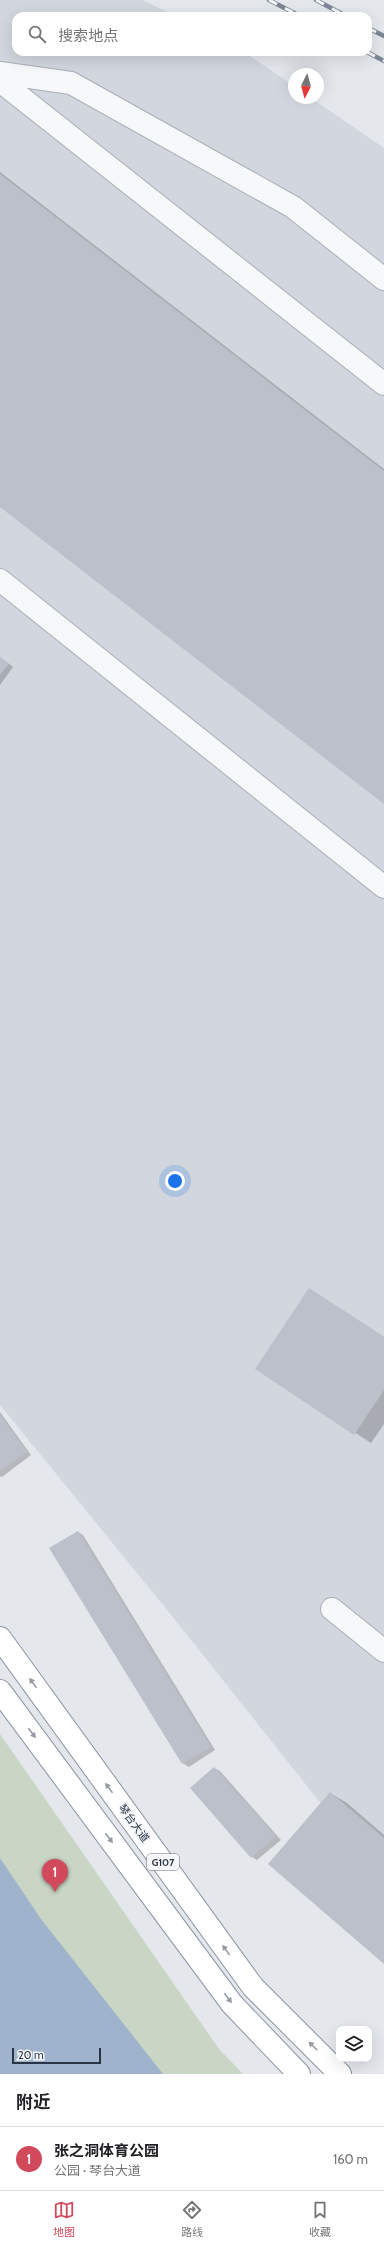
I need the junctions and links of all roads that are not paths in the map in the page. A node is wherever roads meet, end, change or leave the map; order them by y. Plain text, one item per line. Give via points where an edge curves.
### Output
1 (0, 73) edge
2 (0, 81) edge
3 (384, 279) edge
4 (384, 384) edge
5 (0, 580) edge
6 (384, 887) edge
7 (332, 1609) dead end
8 (0, 1638) edge
9 (384, 1651) edge
10 (0, 1691) edge
11 (299, 2074) edge
12 (340, 2074) edge

1 - 3 street via 71,83 293,207
2 - 4 street
5 - 6 street
7 - 9 street
12 -> 8 highway, 琴台大道 / G107 via 253,1987
10 -> 11 highway, G107 via 232,2004

